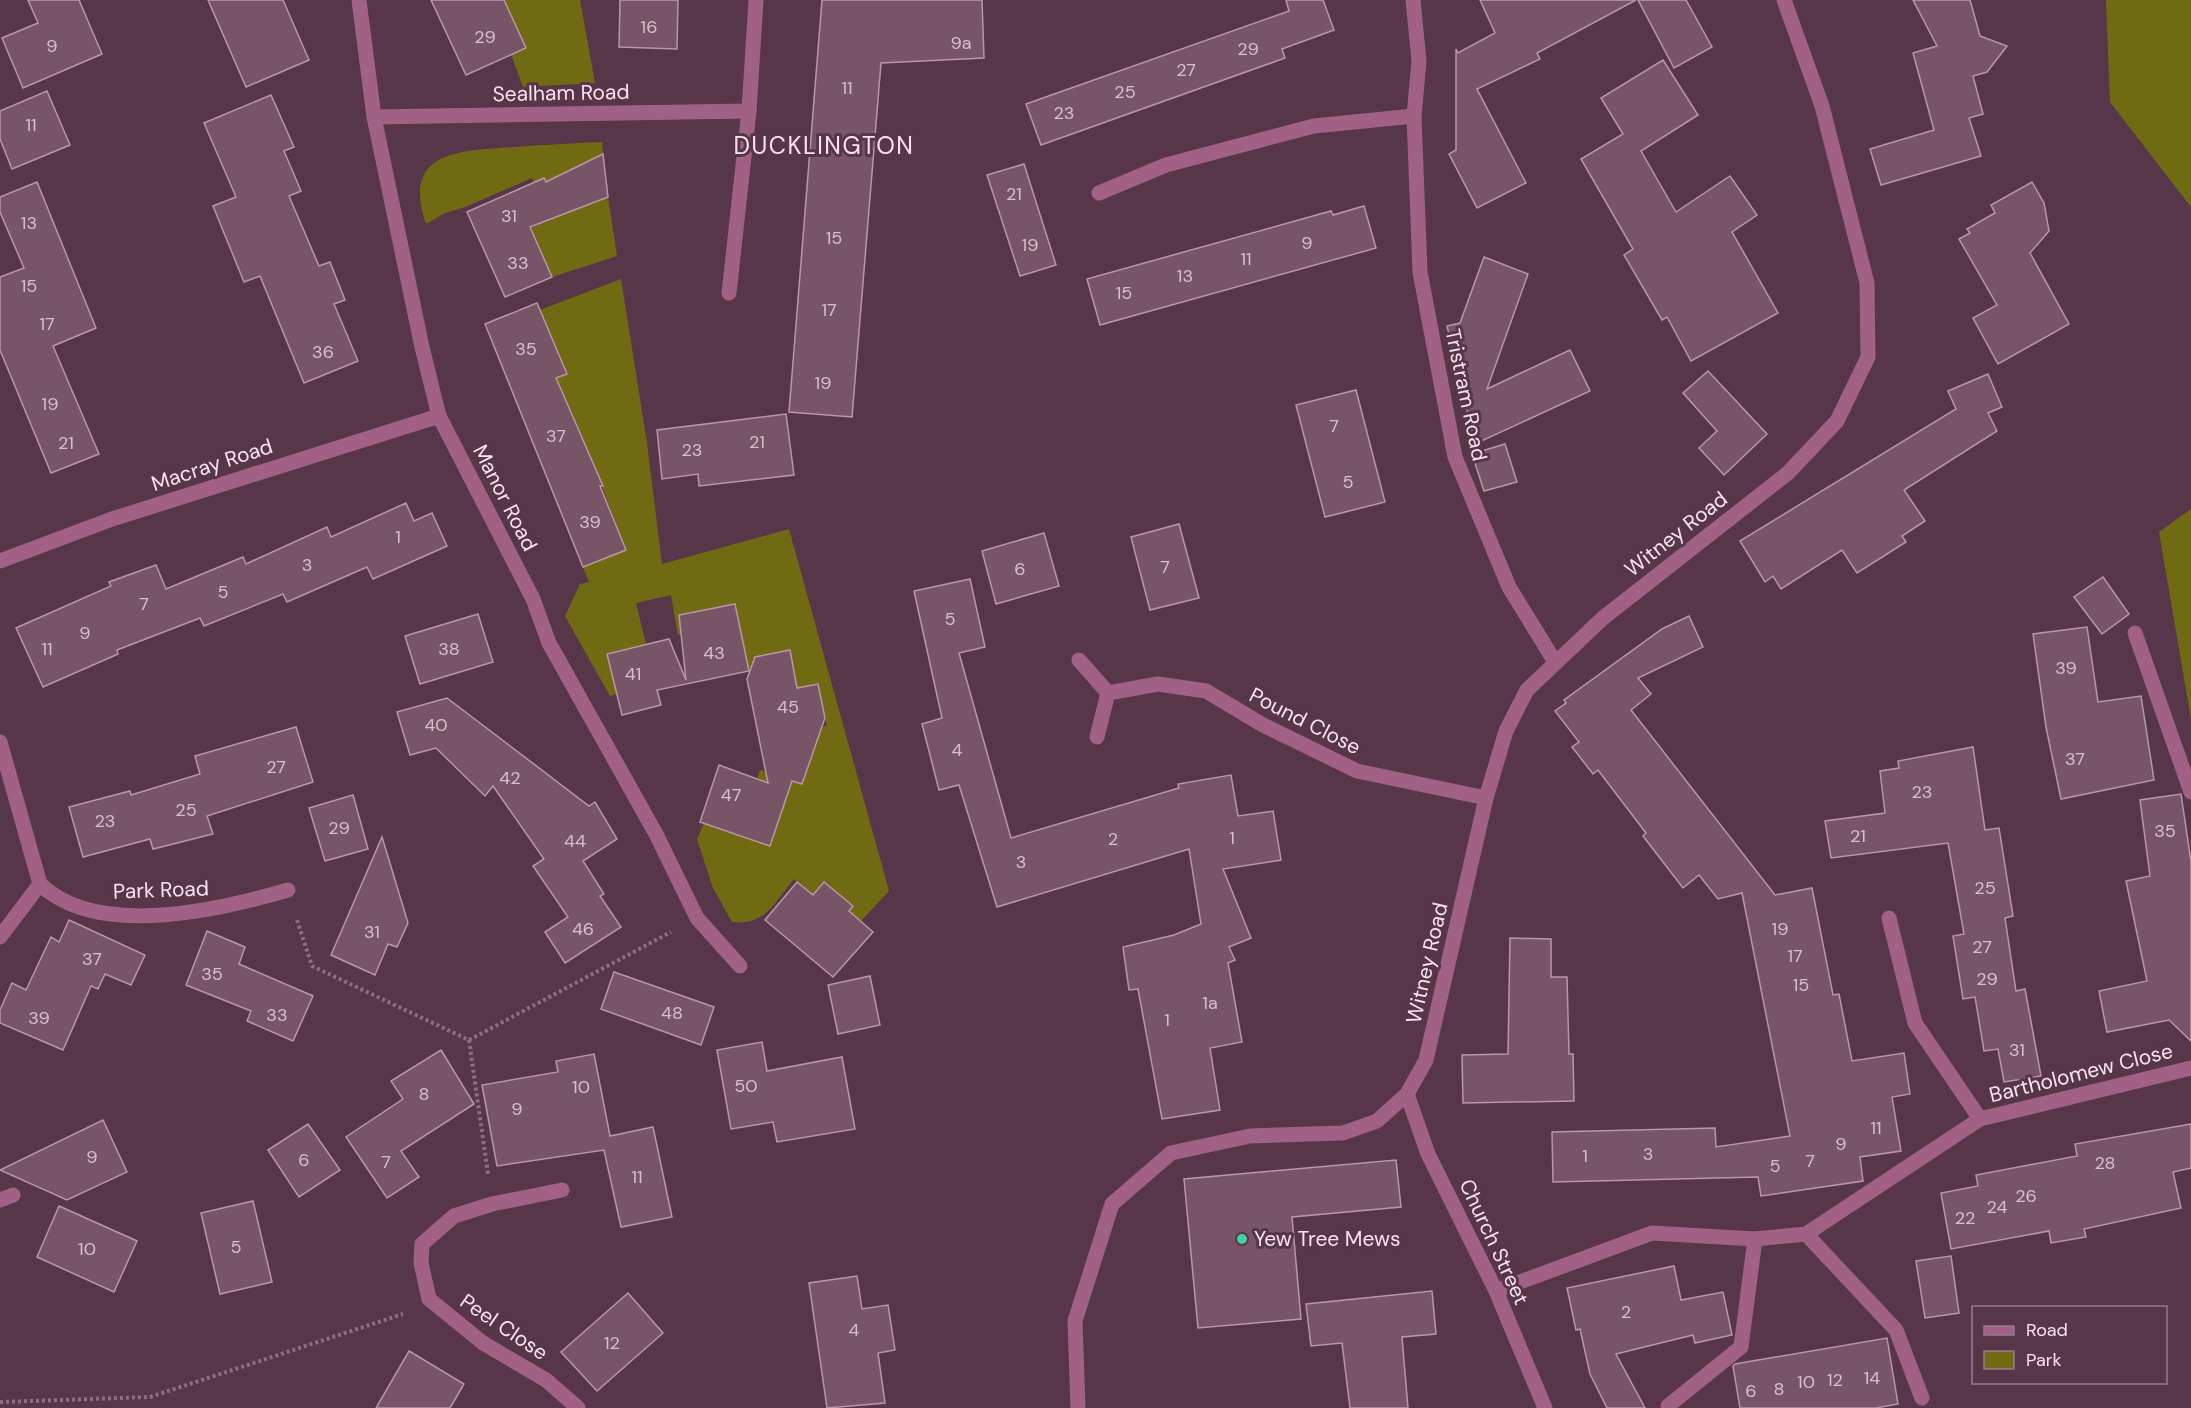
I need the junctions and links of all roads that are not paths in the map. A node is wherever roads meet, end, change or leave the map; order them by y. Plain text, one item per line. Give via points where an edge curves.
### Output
1 (359, 0) edge
2 (756, 0) edge
3 (1413, 0) edge
4 (1784, 0) edge
5 (749, 111) junction
6 (1414, 116) junction
7 (374, 117) junction
8 (1099, 193) dead end
9 (729, 293) dead end
10 (439, 416) junction
11 (0, 561) edge
12 (2135, 633) dead end
13 (1079, 660) dead end
14 (1555, 662) junction
15 (1108, 693) junction
16 (1096, 737) dead end
17 (0, 742) edge
18 (2191, 792) edge
19 (1486, 798) junction
20 (40, 884) junction
21 (288, 890) road end
22 (1889, 918) dead end
23 (0, 937) edge
24 (740, 966) dead end
25 (2191, 1068) edge
26 (1407, 1094) junction
27 (1980, 1119) junction
28 (562, 1190) dead end
29 (1806, 1234) junction
30 (1755, 1239) junction
31 (1496, 1291) junction
32 (1922, 1398) dead end
33 (1668, 1406) dead end
34 (578, 1408) edge
35 (1078, 1408) edge
36 (1545, 1408) edge

1 - 7 street, Manor Road
2 - 5 street
3 - 6 street, Tristram Road via 1419,61
4 - 14 street, Witney Road via 1822,106 1867,283 1868,357 1837,421 1788,473 1603,618
5 - 7 street, Sealham Road
5 - 9 street
6 - 8 street via 1314,126 1166,165
6 - 14 street, Tristram Road via 1420,272 1455,457 1509,587
7 - 10 street, Manor Road
10 - 11 street, Macray Road via 112,519
10 - 24 street, Manor Road via 533,599 549,644 656,834 697,918
12 - 18 street
13 - 15 street
14 - 19 street, Witney Road via 1527,690 1506,731
15 - 16 street
15 - 19 street, Pound Close via 1158,684 1206,691 1257,722 1357,771
17 - 20 street
19 - 26 street, Witney Road via 1426,1060
20 - 21 street, Park Road via 68,905 140,915 209,911
20 - 23 street
22 - 27 street, Bartholomew Close via 1915,1023
25 - 27 street, Bartholomew Close
26 - 31 street, Church Street via 1428,1154
26 - 35 street, Witney Road via 1377,1121 1343,1133 1250,1136 1171,1153 1112,1204 1075,1321
27 - 29 street, Bartholomew Close
28 - 34 street, Peel Close via 454,1216 422,1244 421,1263 429,1299 483,1342 546,1380
29 - 30 street, Bartholomew Close
29 - 32 street via 1896,1330
30 - 31 street, Bartholomew Close via 1652,1233
30 - 33 street via 1741,1347
31 - 36 street, Church Street

